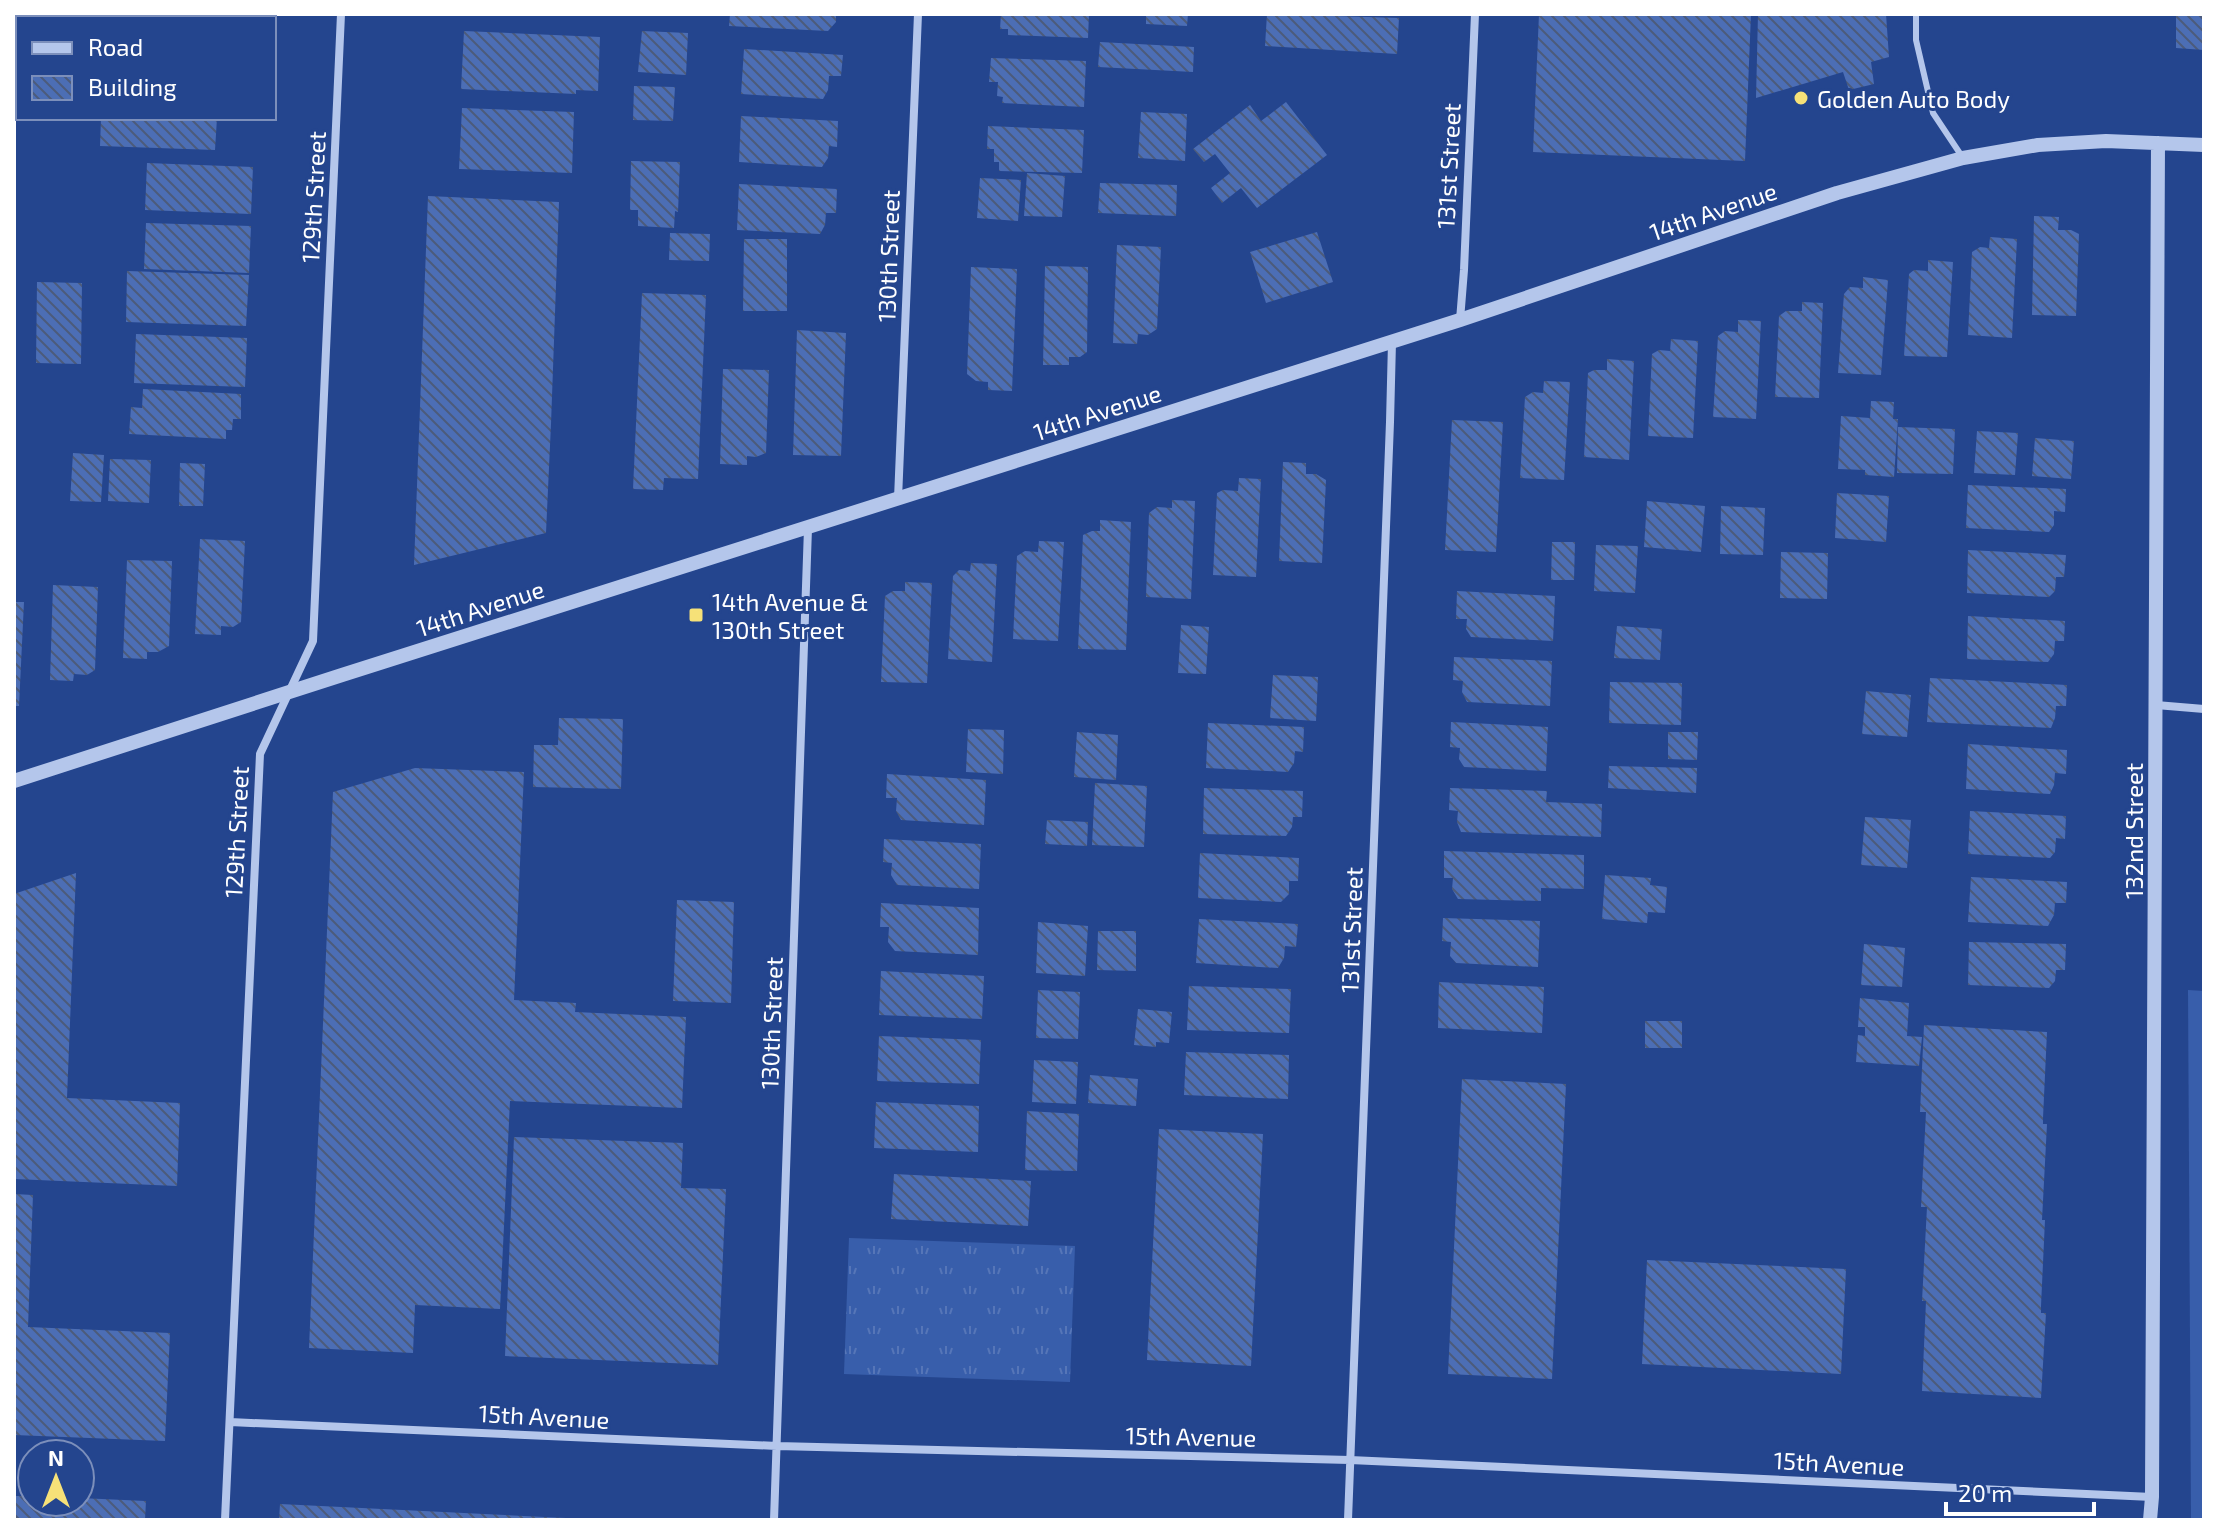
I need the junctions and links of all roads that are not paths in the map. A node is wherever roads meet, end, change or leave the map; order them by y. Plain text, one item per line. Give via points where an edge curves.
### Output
1 (341, 14) edge
2 (918, 14) edge
3 (1475, 14) edge
4 (1916, 14) edge
5 (2158, 143) junction
6 (2204, 145) edge
7 (1963, 158) junction
8 (1460, 320) junction
9 (1392, 342) junction
10 (898, 499) junction
11 (808, 528) junction
12 (287, 694) junction
13 (2156, 705) junction
14 (2204, 709) edge
15 (14, 781) edge
16 (230, 1422) junction
17 (777, 1446) junction
18 (1350, 1460) junction
19 (2152, 1497) junction
20 (225, 1520) edge
21 (774, 1520) edge
22 (1348, 1520) edge
23 (2150, 1520) edge

1 - 12 street, 129th Street via 313,641
2 - 10 street, 130th Street
3 - 8 street, 131st Street
4 - 7 lane via 1916,40 1933,113
5 - 6 street, 14th Avenue
5 - 7 street, 14th Avenue via 2038,145
5 - 13 street, 132nd Street
7 - 8 street, 14th Avenue via 1837,193
8 - 9 street, 14th Avenue
9 - 10 street, 14th Avenue
9 - 18 street, 131st Street
10 - 11 street, 14th Avenue
11 - 12 street, 14th Avenue
11 - 17 street, 130th Street
12 - 15 street, 14th Avenue
12 - 16 street, 129th Street via 260,754
13 - 14 street
13 - 19 street, 132nd Street
16 - 17 street, 15th Avenue
16 - 20 street, 129th Street
17 - 18 street, 15th Avenue
17 - 21 street, 130th Street
18 - 19 street, 15th Avenue
18 - 22 street, 131st Street
19 - 23 street, 132nd Street

